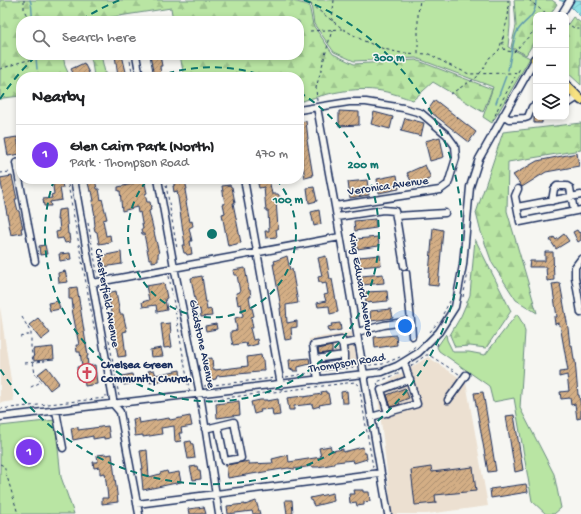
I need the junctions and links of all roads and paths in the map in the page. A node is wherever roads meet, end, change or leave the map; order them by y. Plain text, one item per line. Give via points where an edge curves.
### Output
1 (24, 0) edge
2 (305, 0) edge
3 (334, 0) edge
4 (420, 0) edge
5 (508, 0) edge
6 (529, 0) edge
7 (570, 0) edge
8 (544, 12) edge
9 (563, 12) edge
10 (27, 16) edge
11 (332, 21) junction
12 (569, 24) edge
13 (343, 29) junction
14 (581, 29) edge
15 (332, 30) junction
16 (310, 31) dead end
17 (533, 32) edge
18 (504, 37) junction
19 (418, 54) junction
20 (31, 60) edge
21 (130, 60) edge
22 (137, 60) edge
23 (533, 64) edge
24 (520, 68) dead end
25 (0, 69) edge
26 (132, 72) edge
27 (139, 72) edge
28 (518, 72) dead end
29 (478, 75) junction
30 (515, 77) dead end
31 (525, 77) junction
32 (569, 88) edge
33 (450, 94) dead end
34 (580, 98) edge
35 (569, 104) edge
36 (317, 107) junction
37 (533, 107) edge
38 (304, 109) edge
39 (503, 115) junction
40 (492, 124) dead end
41 (16, 170) edge
42 (0, 173) edge
43 (21, 184) edge
44 (68, 184) edge
45 (75, 184) edge
46 (159, 184) edge
47 (166, 184) edge
48 (245, 184) edge
49 (518, 189) dead end
50 (581, 195) edge
51 (571, 197) junction
52 (552, 201) junction
53 (335, 206) junction
54 (517, 207) junction
55 (581, 210) edge
56 (574, 211) junction
57 (445, 213) dead end
58 (396, 216) junction
59 (87, 217) dead end
60 (337, 217) junction
61 (340, 237) junction
62 (178, 253) dead end
63 (258, 253) junction
64 (581, 259) edge
65 (35, 261) dead end
66 (404, 266) dead end
67 (174, 267) junction
68 (468, 270) dead end
69 (169, 272) dead end
70 (406, 274) dead end
71 (98, 277) dead end
72 (92, 283) junction
73 (463, 297) dead end
74 (451, 298) dead end
75 (581, 314) edge
76 (22, 317) dead end
77 (411, 320) junction
78 (357, 332) junction
79 (430, 332) dead end
80 (31, 333) junction
81 (95, 336) dead end
82 (412, 336) dead end
83 (20, 337) dead end
84 (108, 338) dead end
85 (442, 338) dead end
86 (358, 341) junction
87 (420, 343) dead end
88 (342, 344) junction
89 (437, 346) dead end
90 (315, 359) junction
91 (338, 360) junction
92 (45, 361) dead end
93 (24, 362) dead end
94 (33, 362) junction
95 (328, 362) junction
96 (404, 362) junction
97 (369, 365) dead end
98 (316, 367) junction
99 (407, 369) junction
100 (364, 374) junction
101 (465, 376) joint
102 (274, 378) dead end
103 (410, 379) junction
104 (318, 380) junction
105 (281, 385) junction
106 (202, 386) dead end
107 (29, 388) dead end
108 (189, 389) dead end
109 (378, 389) dead end
110 (106, 394) dead end
111 (200, 394) junction
112 (119, 398) dead end
113 (448, 400) dead end
114 (205, 401) dead end
115 (114, 405) junction
116 (0, 409) edge
117 (56, 411) junction
118 (388, 412) junction
119 (0, 417) edge
120 (371, 418) junction
121 (218, 426) junction
122 (206, 429) junction
123 (63, 448) dead end
124 (218, 462) junction
125 (0, 464) edge
126 (373, 470) dead end
127 (380, 473) junction
128 (215, 494) junction
129 (137, 504) junction
130 (18, 514) edge
131 (139, 514) edge
132 (219, 514) edge
133 (388, 514) edge

1 - 10 path
2 - 11 path
3 - 11 path
4 - 19 path
5 - 18 path via 509,14
6 - 8 path
7 - 9 street
11 - 13 path
12 - 14 path
13 - 15 path
13 - 19 path via 384,49
15 - 16 path
15 - 36 path via 316,88
17 - 18 path via 514,52 505,50
18 - 29 path via 499,50 489,58
19 - 29 path via 429,54 462,72
20 - 25 path
21 - 26 path
22 - 27 street
23 - 31 street, Thompson Road
24 - 28 path
29 - 31 path via 510,73
29 - 33 path
30 - 40 path
31 - 39 street, Thompson Road
32 - 34 main road
34 - 35 street
36 - 38 street, Veronica Avenue
36 - 53 street, King Edward Avenue
36 - 53 street, Veronica Avenue via 366,102 421,113 447,135 455,146 456,158 448,184 440,190
37 - 39 street via 526,118 509,119
39 - 96 street, Thompson Road via 479,159 470,187 463,265 455,307 439,332 418,353
41 - 42 path
43 - 65 street
44 - 81 path
45 - 72 street, Chesterfield Avenue
46 - 67 street, Gladstone Avenue
47 - 62 path
48 - 63 street
49 - 54 street via 515,196
50 - 51 street
51 - 52 street
51 - 52 street via 570,188 557,186
51 - 56 street
52 - 54 street
53 - 60 street, King Edward Avenue
54 - 56 street via 520,222
55 - 56 street
57 - 58 street
58 - 60 street via 395,211 383,210
58 - 66 street
59 - 71 path
60 - 61 street, King Edward Avenue
61 - 63 street
61 - 78 street, King Edward Avenue
63 - 67 street
63 - 105 street
64 - 75 street via 575,267
67 - 72 street
67 - 111 street, Gladstone Avenue
68 - 73 path
69 - 108 path
70 - 77 street
72 - 115 street, Chesterfield Avenue
74 - 79 path via 441,318
76 - 80 path
77 - 78 street
77 - 82 street
78 - 86 street, King Edward Avenue
80 - 83 path
80 - 94 path
84 - 112 path
85 - 89 path
86 - 88 street
86 - 100 street, King Edward Avenue
87 - 97 path via 393,360
88 - 90 street via 342,340 313,345
88 - 91 street
90 - 95 street
90 - 98 street
91 - 95 street
91 - 95 street
92 - 94 path
93 - 94 path
94 - 107 path via 35,374 41,382
95 - 98 street
96 - 99 street
96 - 100 street, Thompson Road via 382,372
98 - 104 street
99 - 101 path via 429,355
99 - 103 street
99 - 109 path via 377,382
100 - 104 street, Thompson Road
100 - 120 street, King Edward Avenue
101 - 113 street
102 - 106 path
103 - 118 street via 381,390
103 - 118 street via 417,404
104 - 105 street, Thompson Road
105 - 111 street, Thompson Road
110 - 116 path via 106,398
111 - 115 street, Thompson Road
111 - 122 street, Gladstone Avenue
114 - 126 path via 355,382 359,385
115 - 117 street, Thompson Road
115 - 129 street, Chesterfield Avenue via 120,412
117 - 119 street, Thompson Road
117 - 123 street
118 - 120 street
120 - 127 street, King Edward Avenue
121 - 122 street
121 - 124 street
121 - 124 street via 234,422 242,458
122 - 124 street, Gladstone Avenue
124 - 128 street, Gladstone Avenue
125 - 130 path via 4,466
127 - 128 street
127 - 133 street, King Edward Avenue
128 - 129 street
128 - 132 street, Gladstone Avenue
129 - 131 street, Chesterfield Avenue

